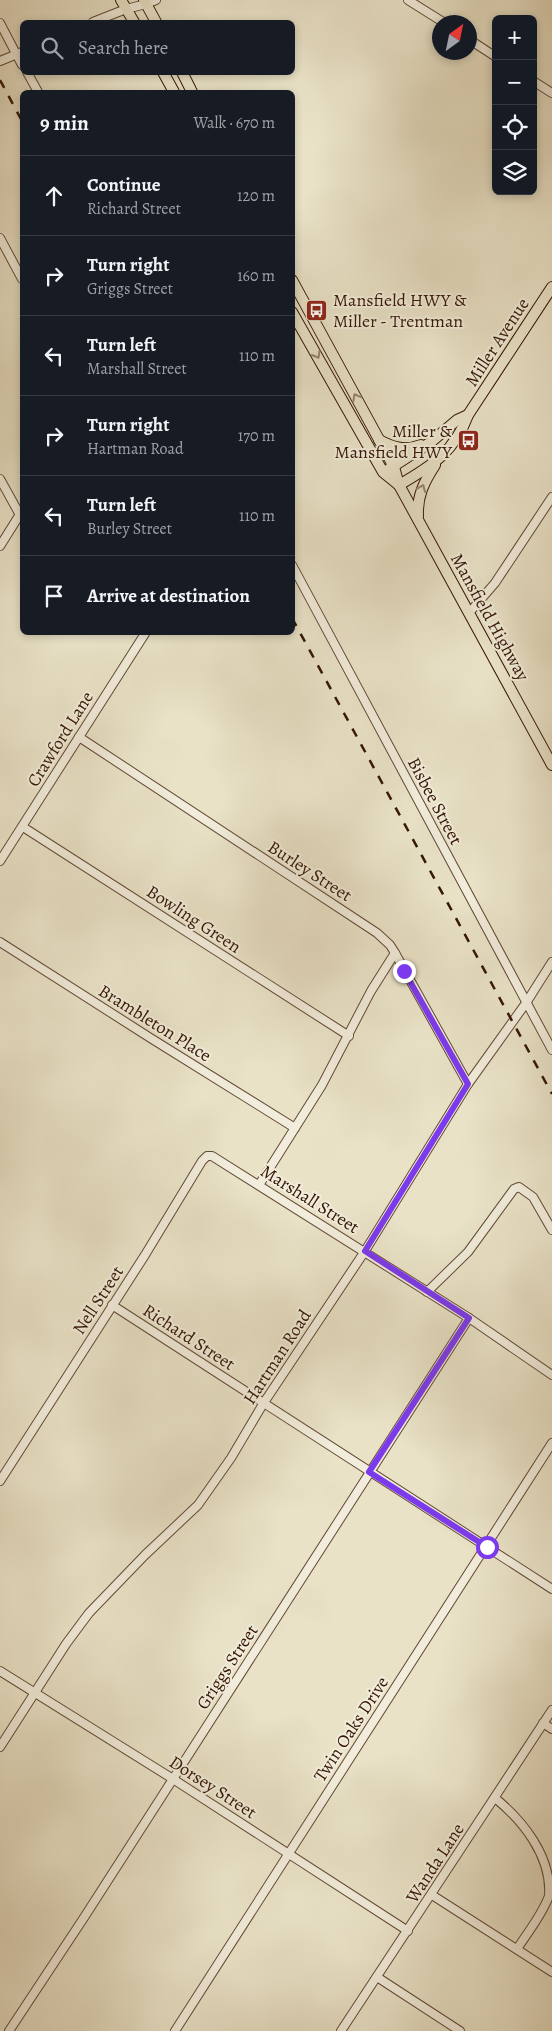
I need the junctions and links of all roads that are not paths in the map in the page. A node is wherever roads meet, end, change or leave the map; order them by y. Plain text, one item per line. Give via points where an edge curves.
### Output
1 (408, 0) edge
2 (149, 2) edge
3 (124, 4) edge
4 (432, 15) edge
5 (96, 20) edge
6 (133, 20) edge
7 (155, 20) edge
8 (0, 23) edge
9 (477, 45) edge
10 (20, 54) edge
11 (492, 54) edge
12 (0, 61) edge
13 (29, 75) edge
14 (165, 75) edge
15 (184, 75) edge
16 (537, 84) edge
17 (37, 90) edge
18 (173, 90) edge
19 (191, 90) edge
20 (552, 93) edge
21 (0, 238) edge
22 (20, 275) edge
23 (295, 287) edge
24 (552, 287) edge
25 (295, 317) edge
26 (468, 415) junction
27 (379, 440) junction
28 (431, 442) junction
29 (438, 460) junction
30 (394, 466) junction
31 (383, 472) junction
32 (0, 479) edge
33 (399, 485) junction
34 (552, 497) edge
35 (20, 511) edge
36 (20, 515) edge
37 (418, 520) junction
38 (0, 546) edge
39 (295, 571) edge
40 (469, 613) junction
41 (144, 635) edge
42 (79, 737) junction
43 (552, 766) edge
44 (23, 827) junction
45 (0, 861) edge
46 (0, 942) edge
47 (396, 953) junction
48 (552, 962) edge
49 (526, 1003) junction
50 (349, 1036) junction
51 (552, 1050) edge
52 (468, 1084) junction
53 (295, 1128) junction
54 (228, 1166) joint
55 (259, 1185) junction
56 (552, 1230) edge
57 (365, 1251) junction
58 (427, 1292) junction
59 (112, 1305) junction
60 (469, 1318) junction
61 (552, 1375) edge
62 (263, 1404) junction
63 (552, 1443) edge
64 (369, 1472) junction
65 (0, 1481) edge
66 (487, 1547) junction
67 (552, 1589) edge
68 (0, 1671) edge
69 (33, 1693) junction
70 (552, 1710) edge
71 (543, 1724) junction
72 (552, 1729) edge
73 (0, 1747) edge
74 (173, 1779) junction
75 (495, 1798) junction
76 (288, 1854) junction
77 (432, 1895) junction
78 (408, 1931) junction
79 (517, 1949) junction
80 (552, 1972) edge
81 (377, 1977) junction
82 (9, 2031) edge
83 (175, 2031) edge
84 (342, 2031) edge
85 (460, 2031) edge

1 - 4 street
2 - 3 street
2 - 7 main road
3 - 5 street
3 - 6 main road
8 - 10 street
9 - 11 street
10 - 12 street
13 - 17 street
14 - 18 main road
15 - 19 main road
16 - 20 street
21 - 22 street
27 -> 23 main road, Mansfield Highway
24 - 26 main road, Miller Avenue
25 -> 31 main road, Mansfield Highway
26 - 28 main road, Miller Avenue
26 - 29 main road, Miller Avenue via 462,433
27 - 28 main road via 411,449
27 - 30 main road, Mansfield Highway
28 - 30 main road, Miller Avenue
29 - 33 main road, Miller Avenue
37 -> 29 main road via 417,502 421,489
30 - 31 main road, Miller Avenue
30 - 33 main road, Mansfield Highway
31 - 33 main road, Mansfield Highway
32 - 35 street
33 - 37 main road, Mansfield Highway
34 - 40 street via 495,583
36 - 38 street
37 - 40 main road, Mansfield Highway
39 - 49 street, Bisbee Street
40 - 43 main road, Mansfield Highway
41 - 42 street, Crawford Lane
42 - 44 street, Crawford Lane
42 - 47 street, Burley Street via 377,933
44 - 45 street, Crawford Lane
44 - 50 street, Bowling Green
46 - 53 street, Brambleton Place
47 - 50 street via 371,990
47 - 52 street, Burley Street
48 - 49 street, Hartman Road
49 - 51 street, Bisbee Street
49 - 52 street, Hartman Road
50 - 53 street
52 - 57 street, Hartman Road
53 - 55 street
54 - 55 street, Marshall Street
54 - 59 street, Nell Street via 212,1156 202,1161
55 - 57 street, Marshall Street
56 - 58 street via 533,1197 519,1187 514,1188 468,1252
57 - 58 street, Marshall Street
57 - 62 street, Hartman Road
58 - 60 street, Marshall Street
59 - 62 street, Richard Street
59 - 65 street, Nell Street
60 - 61 street, Marshall Street
60 - 64 street, Griggs Street
62 - 64 street, Richard Street
62 - 69 street, Hartman Road via 198,1505 89,1613
63 - 66 street, Twin Oaks Drive
64 - 66 street, Richard Street
64 - 74 street, Griggs Street
66 - 67 street, Richard Street
66 - 76 street, Twin Oaks Drive
68 - 69 street, Dorsey Street
69 - 73 street, Hartman Road
69 - 74 street, Dorsey Street
70 - 71 street, Wanda Lane
71 - 72 street
71 - 75 street, Wanda Lane
74 - 76 street, Dorsey Street
74 - 82 street, Griggs Street
75 - 77 street, Wanda Lane
75 - 79 street via 525,1824 548,1861 551,1872 548,1897
76 - 78 street, Dorsey Street
76 - 83 street, Twin Oaks Drive
77 - 78 street, Wanda Lane
77 - 79 street
78 - 81 street, Wanda Lane
79 - 80 street
81 - 84 street, Wanda Lane
81 - 85 street

